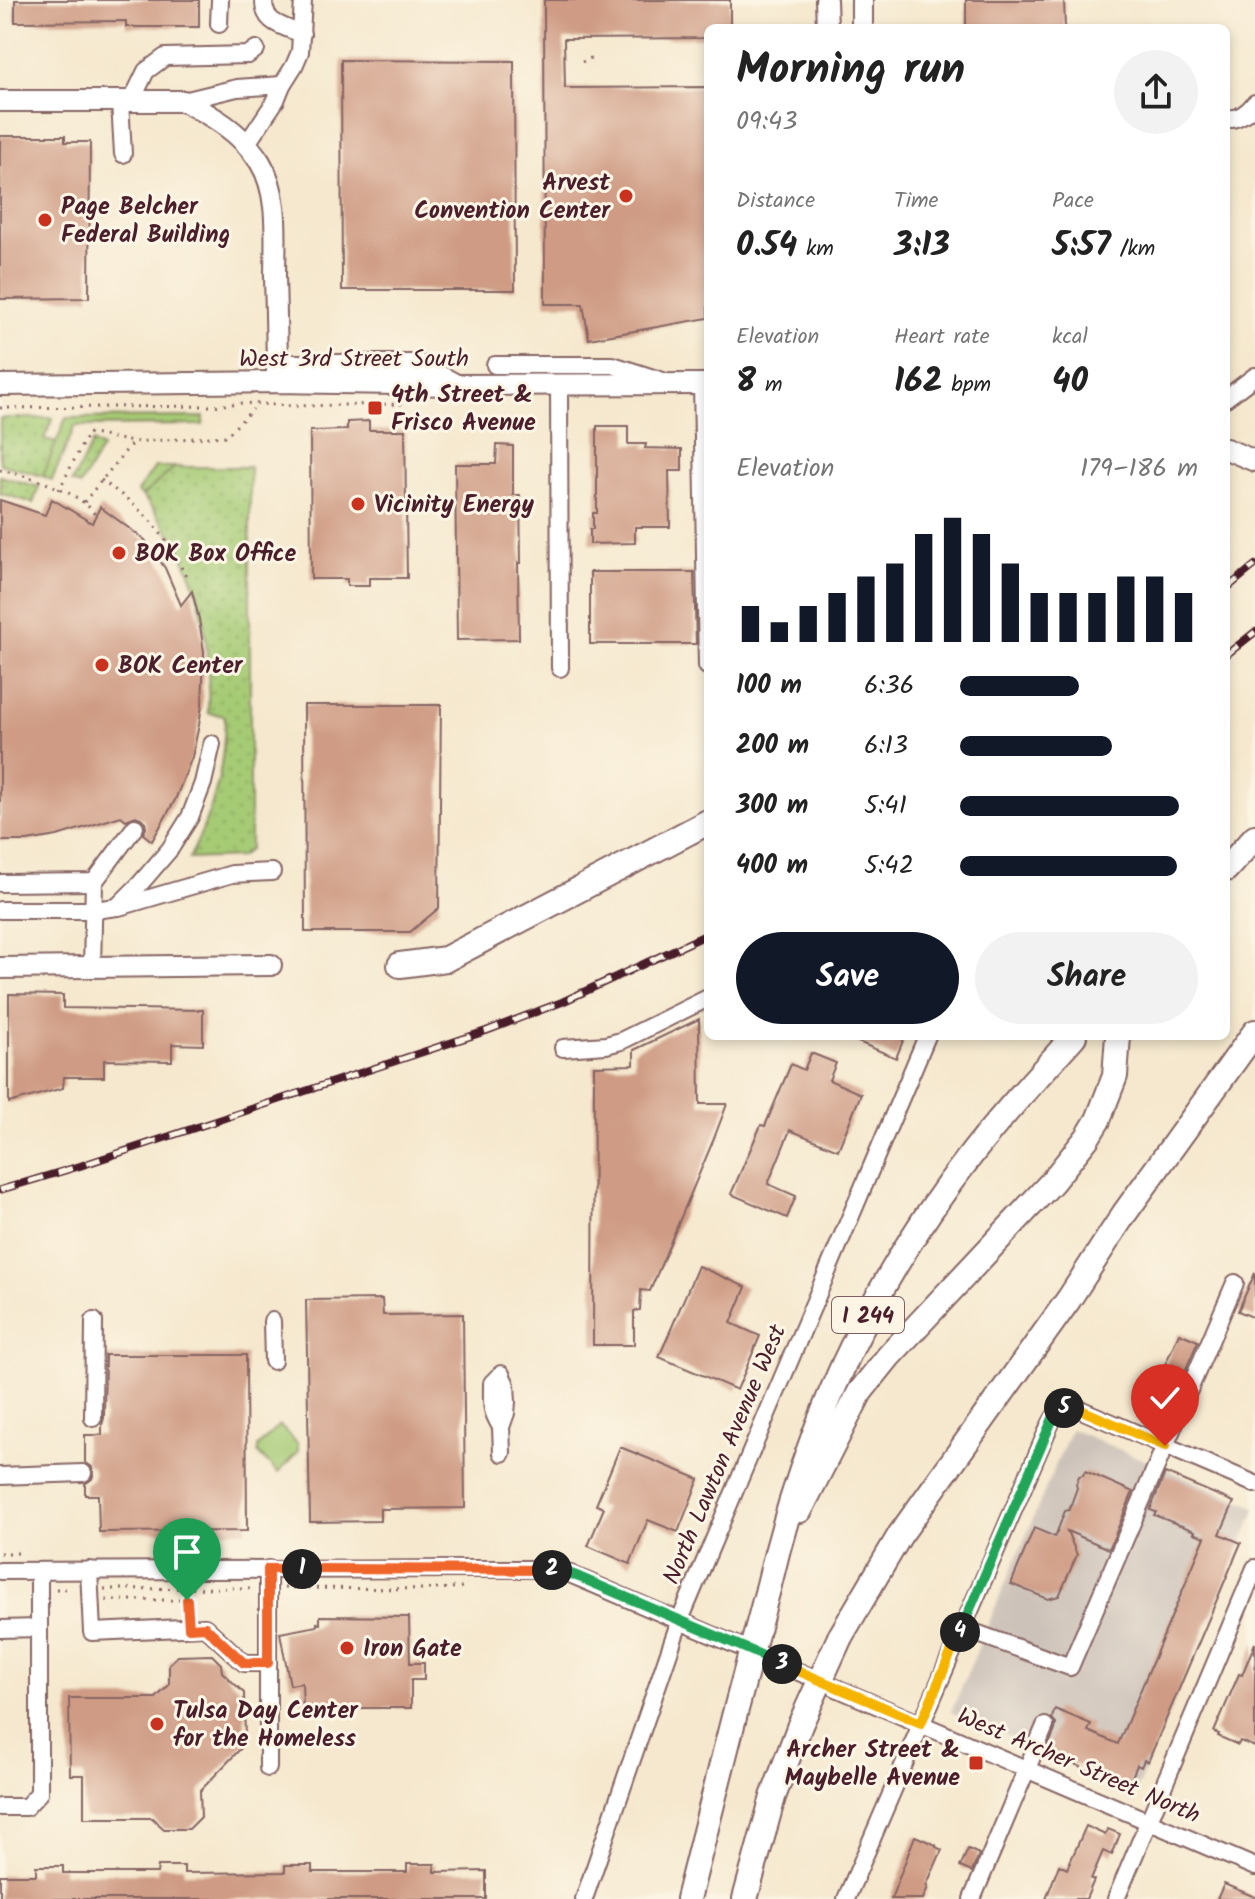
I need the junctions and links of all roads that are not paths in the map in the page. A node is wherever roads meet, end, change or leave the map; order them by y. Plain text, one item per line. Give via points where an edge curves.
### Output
1 (220, 0) edge
2 (264, 0) edge
3 (826, 0) edge
4 (862, 0) edge
5 (303, 1) edge
6 (219, 24) dead end
7 (827, 24) edge
8 (862, 24) edge
9 (302, 34) junction
10 (256, 49) dead end
11 (282, 85) junction
12 (0, 101) edge
13 (183, 101) junction
14 (126, 102) junction
15 (1255, 103) edge
16 (1230, 119) edge
17 (246, 145) junction
18 (123, 154) dead end
19 (495, 365) dead end
20 (277, 374) junction
21 (1255, 376) edge
22 (559, 384) junction
23 (672, 384) junction
24 (704, 384) edge
25 (0, 385) edge
26 (1230, 395) edge
27 (1230, 451) edge
28 (1255, 461) edge
29 (560, 668) dead end
30 (212, 744) dead end
31 (704, 824) edge
32 (135, 827) dead end
33 (1255, 837) edge
34 (1230, 865) edge
35 (272, 872) dead end
36 (94, 882) junction
37 (0, 883) edge
38 (117, 907) junction
39 (0, 910) edge
40 (94, 910) junction
41 (271, 965) dead end
42 (400, 965) dead end
43 (92, 967) junction
44 (0, 968) edge
45 (704, 1000) edge
46 (1255, 1032) edge
47 (925, 1040) edge
48 (1070, 1040) edge
49 (1118, 1040) edge
50 (563, 1048) dead end
51 (1235, 1283) dead end
52 (94, 1321) dead end
53 (272, 1321) dead end
54 (273, 1361) dead end
55 (93, 1418) dead end
56 (501, 1427) dead end
57 (1165, 1446) junction
58 (502, 1453) dead end
59 (83, 1473) dead end
60 (0, 1476) edge
61 (1255, 1484) edge
62 (775, 1558) junction
63 (1255, 1568) edge
64 (268, 1569) junction
65 (89, 1570) junction
66 (0, 1571) edge
67 (39, 1571) junction
68 (680, 1620) junction
69 (39, 1628) junction
70 (962, 1628) junction
71 (0, 1629) edge
72 (268, 1663) junction
73 (921, 1723) junction
74 (1045, 1726) dead end
75 (268, 1768) dead end
76 (1027, 1769) junction
77 (0, 1807) edge
78 (1149, 1820) junction
79 (1255, 1867) edge
80 (584, 1899) edge
81 (688, 1899) edge
82 (745, 1899) edge
83 (846, 1899) edge
84 (972, 1899) edge
85 (1116, 1899) edge

1 - 6 street
2 - 9 street via 269,19
3 - 7 main road
4 - 8 main road
5 - 9 street
9 - 11 street via 300,52
10 - 14 street via 248,55 165,57 146,71
11 - 13 street via 237,88
11 - 17 street
12 - 14 main road
13 - 14 main road
13 - 17 main road via 230,128
14 - 18 street
15 - 16 street
17 - 20 main road via 267,175 274,206
19 - 23 street, West 3rd Street South via 613,365
20 - 22 main road, West 3rd Street South via 456,385
20 - 25 main road, West 3rd Street South
21 - 26 street
22 - 23 main road, West 3rd Street South
22 - 29 street
23 - 24 main road, West 3rd Street South
27 - 28 main road
30 - 38 street via 190,817 170,849
31 - 42 highway via 446,959
32 - 36 street
33 - 34 highway
35 - 38 street via 232,874
36 - 37 street
36 - 40 street
38 - 40 street
39 - 40 street
40 - 43 street
41 - 43 main road
43 - 44 main road
45 - 50 street via 621,1041
46 - 82 highway, bridge via 900,1535 840,1637 800,1725 773,1797
47 - 68 street, North Lawton Avenue West
48 - 62 highway, I 244 via 974,1150 891,1273 830,1392
49 - 62 highway via 1115,1076 1098,1120 1052,1182 860,1392
51 - 57 street
52 - 55 street
53 - 54 street
56 - 58 street
57 - 61 street
57 - 70 street via 1073,1406 1061,1408
57 - 70 street via 1070,1667
59 - 60 street
62 - 81 highway, I 244, bridge
63 - 78 street
64 - 65 street, West Archer Street North
64 - 68 street, West Archer Street North via 563,1571
64 - 72 street
65 - 67 street, West Archer Street North
65 - 72 street via 92,1632 205,1627 244,1663
66 - 67 street, West Archer Street North
67 - 69 street
68 - 73 street, West Archer Street North
68 - 80 street, North Lawton Avenue West
69 - 71 street
69 - 77 street via 39,1793 26,1807
70 - 73 street
72 - 75 street
73 - 76 street, West Archer Street North
73 - 83 street
74 - 76 street
76 - 78 street, West Archer Street North
76 - 84 street
78 - 79 street, West Archer Street North
78 - 85 street

